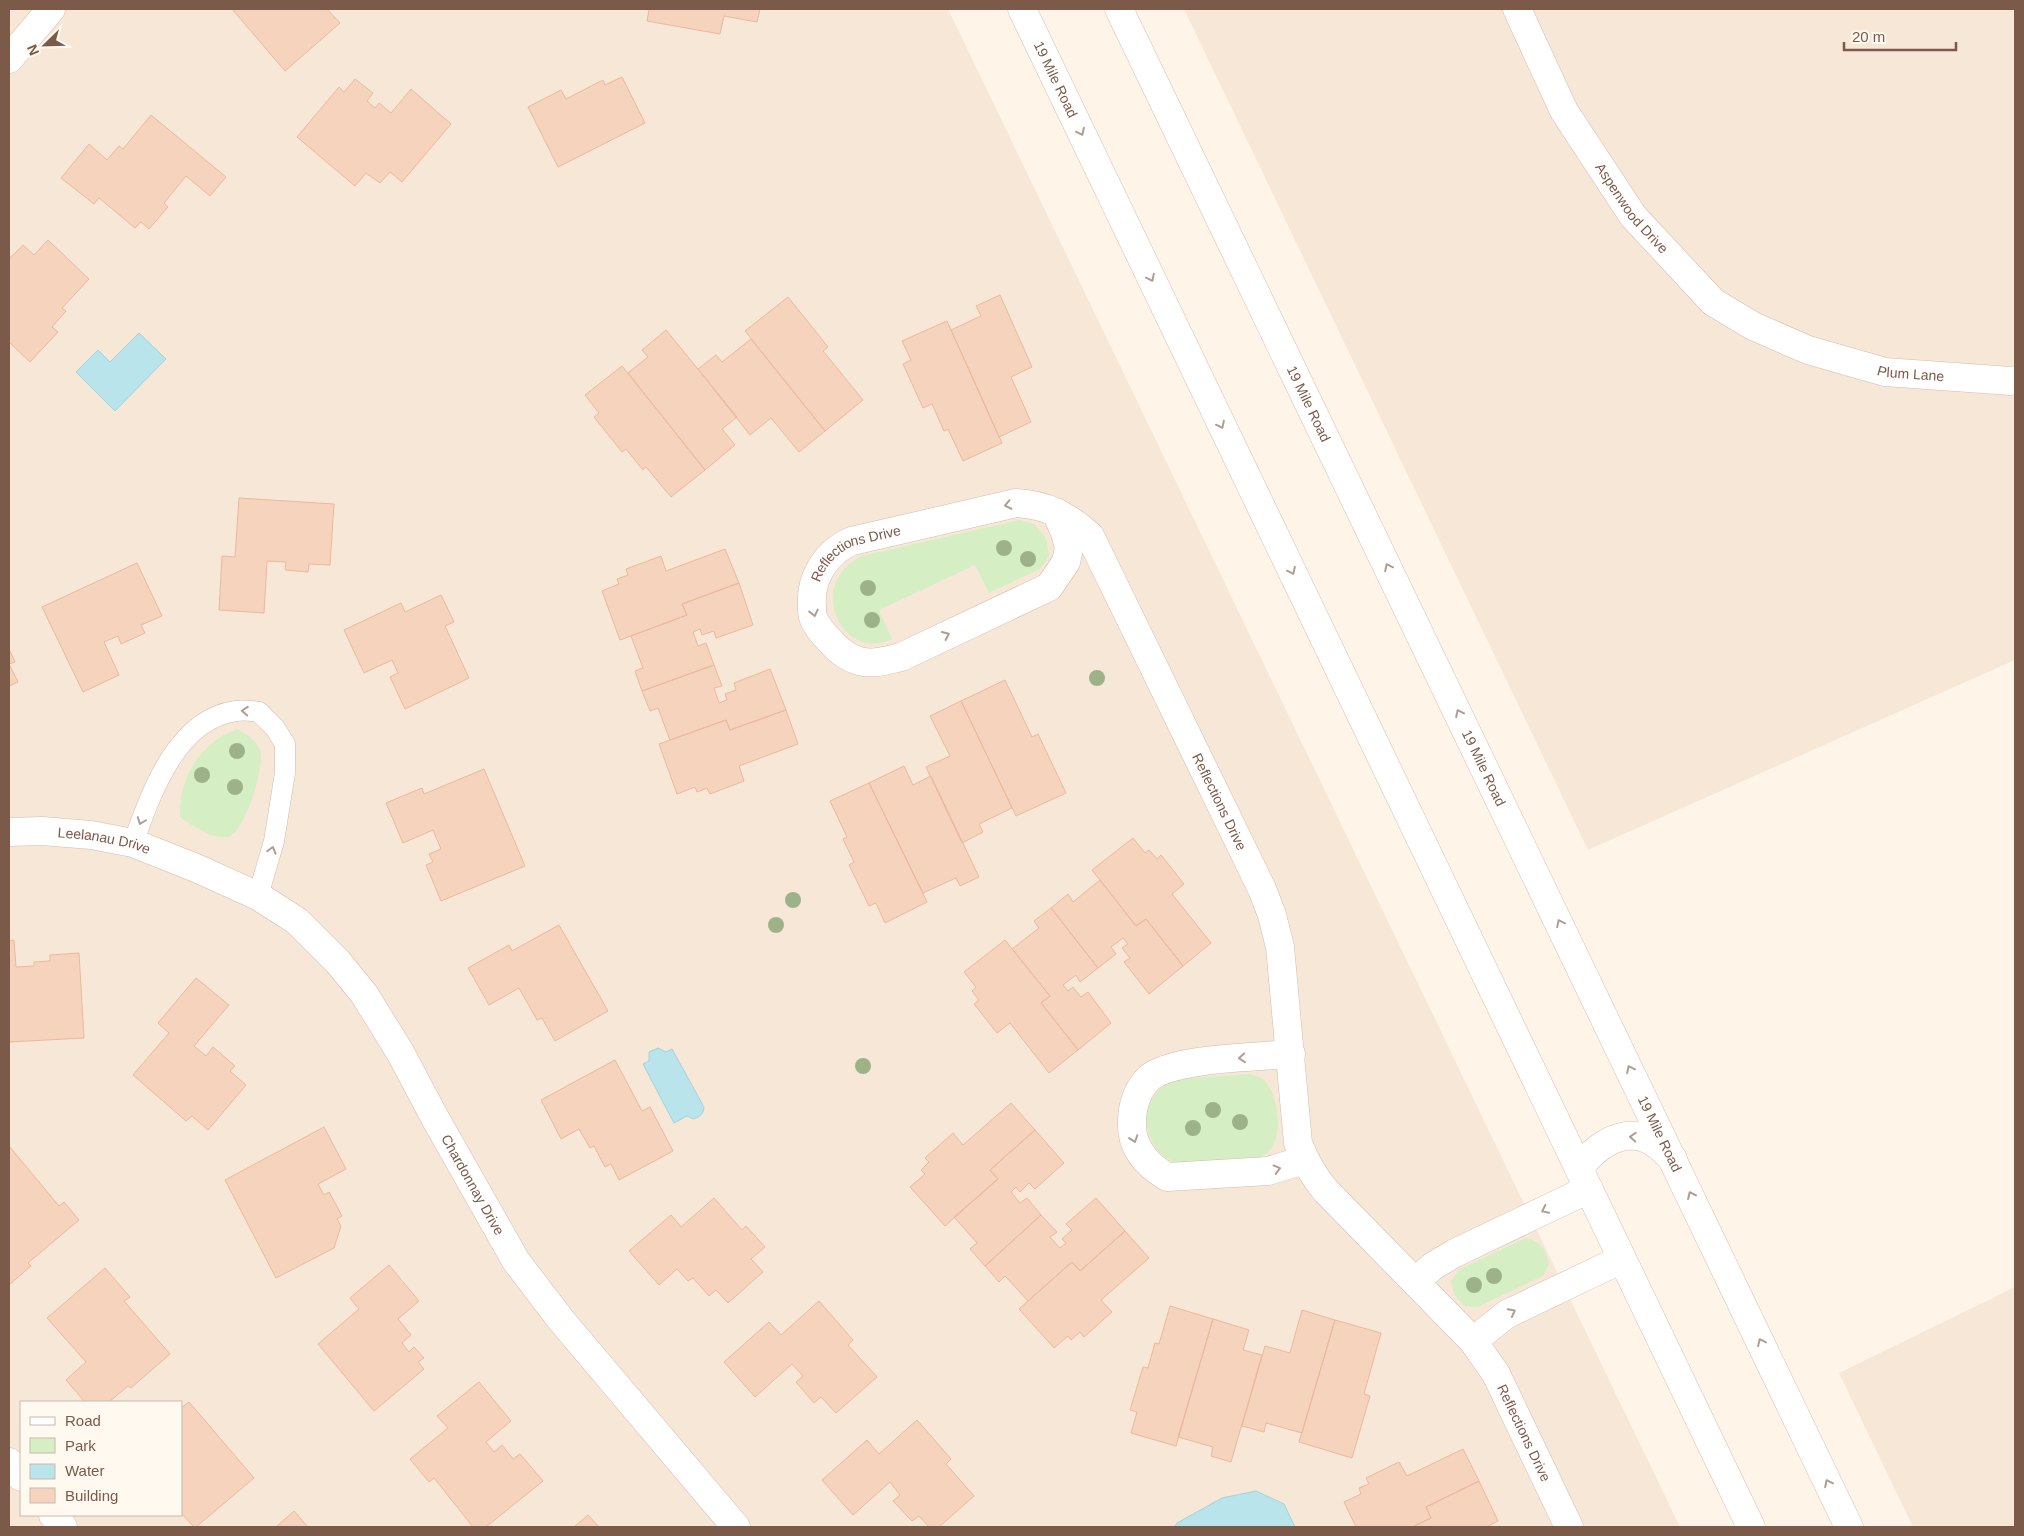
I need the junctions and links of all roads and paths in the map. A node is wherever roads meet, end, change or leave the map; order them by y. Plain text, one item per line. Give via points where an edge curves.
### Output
1 (51, 9) edge
2 (1022, 9) edge
3 (1118, 9) edge
4 (1517, 9) edge
5 (9, 59) edge
6 (1808, 350) joint
7 (2015, 380) edge
8 (1056, 512) junction
9 (1103, 562) junction
10 (1049, 587) junction
11 (9, 832) edge
12 (133, 843) junction
13 (196, 868) joint
14 (258, 896) junction
15 (1290, 1054) junction
16 (1304, 1160) junction
17 (1674, 1160) junction
18 (1584, 1179) junction
19 (1622, 1259) junction
20 (1415, 1282) junction
21 (1473, 1342) junction
22 (9, 1462) edge
23 (20, 1476) edge
24 (54, 1516) edge
25 (63, 1527) edge
26 (736, 1527) edge
27 (1569, 1527) edge
28 (1752, 1527) edge
29 (1850, 1527) edge

1 - 5 street
2 -> 18 street, 19 Mile Road
17 -> 3 street, 19 Mile Road
4 - 6 street, Aspenwood Drive via 1564,111 1633,216 1713,302 1752,326
6 - 7 street, Plum Lane via 1885,372
8 - 9 street, Reflections Drive via 1074,521 1090,536
8 - 10 street via 1069,548 1066,562
8 -> 10 street, Reflections Drive via 1036,504 1016,504 852,541 830,555 817,574 811,592 812,616 840,652 859,661 879,663 901,657
9 - 10 street, Reflections Drive
9 - 15 street, Reflections Drive via 1272,915 1280,947
11 - 12 street, Leelanau Drive via 91,834
12 - 13 street, Leelanau Drive
14 -> 12 lane via 274,841 286,744 259,712 236,710 212,718 192,731 151,795
13 - 14 street, Chardonnay Drive
14 - 26 street, Chardonnay Drive via 297,921 364,994 400,1052 516,1261 561,1320
15 - 16 street, Reflections Drive via 1298,1142
15 -> 16 street via 1170,1067 1150,1078 1138,1094 1132,1115 1132,1131 1139,1154 1153,1169 1167,1177 1268,1171
16 - 20 street, Reflections Drive via 1326,1191
17 -> 18 street via 1645,1138 1614,1139 1587,1158
29 -> 17 street, 19 Mile Road
18 - 19 street, 19 Mile Road
18 -> 20 street via 1433,1266
21 -> 19 street via 1507,1314
19 - 28 street, 19 Mile Road
20 - 21 street, Reflections Drive
21 - 27 street, Reflections Drive via 1496,1374
22 - 23 street
24 - 25 street

